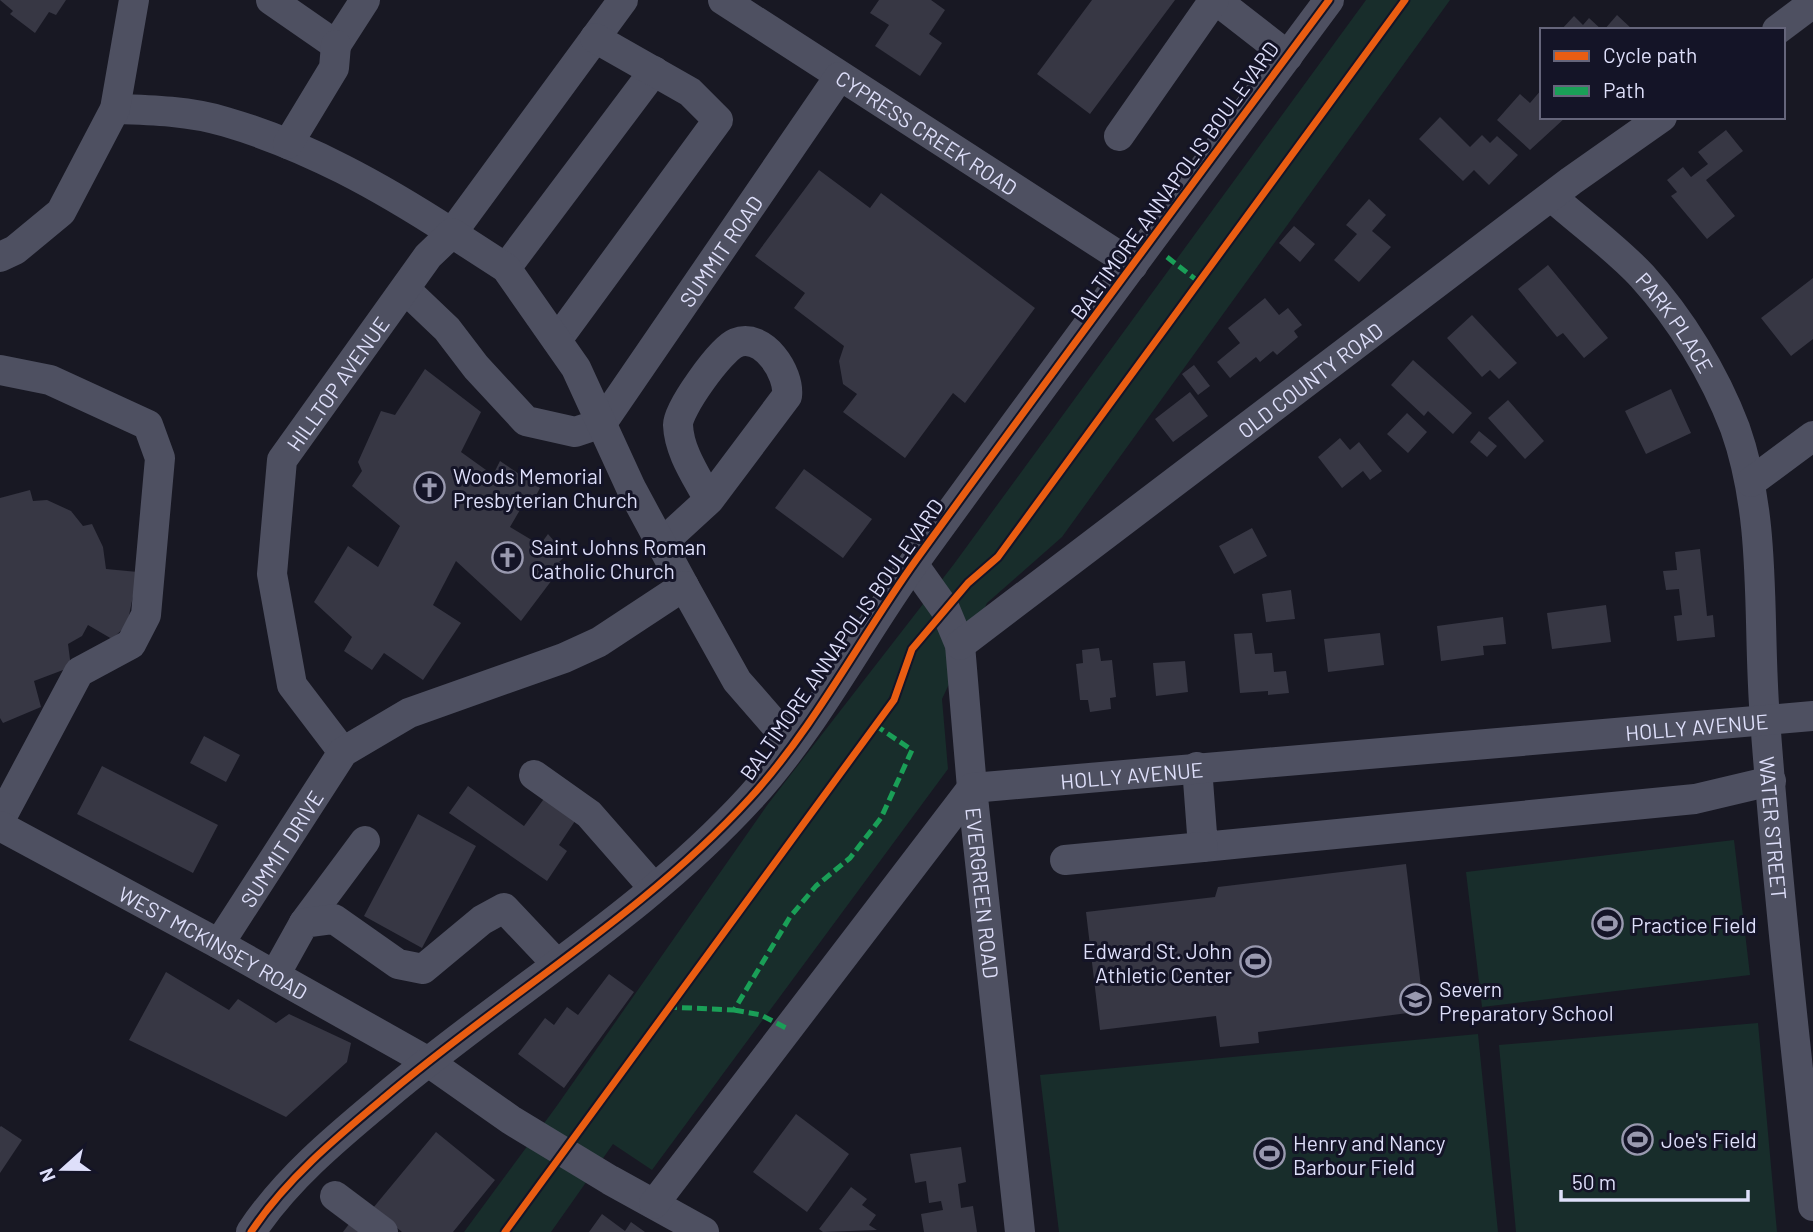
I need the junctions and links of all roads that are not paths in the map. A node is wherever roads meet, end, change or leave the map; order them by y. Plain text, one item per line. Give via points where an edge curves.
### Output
1 (134, 0) edge
2 (271, 0) edge
3 (365, 0) edge
4 (623, 0) edge
5 (723, 0) edge
6 (1215, 0) edge
7 (1329, 0) edge
8 (1813, 3) edge
9 (1780, 28) edge
10 (595, 38) junction
11 (335, 46) junction
12 (1288, 56) junction
13 (654, 71) junction
14 (839, 77) junction
15 (115, 109) junction
16 (1659, 119) edge
17 (1119, 136) dead end
18 (288, 144) junction
19 (1552, 197) junction
20 (452, 233) junction
21 (0, 257) edge
22 (1133, 265) junction
23 (506, 268) junction
24 (405, 289) junction
25 (556, 340) junction
26 (0, 370) edge
27 (602, 423) junction
28 (1813, 436) edge
29 (1751, 482) junction
30 (709, 500) junction
31 (661, 544) junction
32 (913, 564) junction
33 (684, 586) junction
34 (960, 645) junction
35 (1813, 716) edge
36 (1765, 719) junction
37 (792, 744) junction
38 (343, 752) junction
39 (1197, 767) junction
40 (534, 775) dead end
41 (1771, 781) junction
42 (972, 788) junction
43 (0, 820) edge
44 (0, 826) edge
45 (366, 841) dead end
46 (1203, 847) junction
47 (1065, 860) dead end
48 (653, 887) junction
49 (304, 923) junction
50 (219, 944) junction
51 (556, 963) junction
52 (275, 975) junction
53 (427, 1061) junction
54 (335, 1196) dead end
55 (654, 1204) junction
56 (1813, 1206) edge
57 (251, 1232) edge
58 (383, 1232) edge
59 (704, 1232) edge
60 (1020, 1232) edge

1 - 15 street
2 - 11 street
3 - 11 street
4 - 10 street, HILLTOP AVENUE
5 - 14 street, CYPRESS CREEK ROAD
6 - 12 street
6 - 17 street
7 - 12 street, BALTIMORE ANNAPOLIS BOULEVARD
8 - 9 street
10 - 13 street
10 - 20 street, HILLTOP AVENUE
11 - 18 street via 334,68
12 - 22 street, BALTIMORE ANNAPOLIS BOULEVARD
13 - 23 street
13 - 25 street via 690,92 718,120
14 - 22 street, CYPRESS CREEK ROAD
14 - 27 street, SUMMIT ROAD
15 - 18 street via 170,111 225,121
15 - 21 street via 61,212
16 - 19 street, OLD COUNTY ROAD
18 - 20 street via 380,187
19 - 29 street, PARK PLACE via 1641,275 1681,325 1734,427
19 - 34 street, OLD COUNTY ROAD
20 - 23 street
20 - 24 street, HILLTOP AVENUE
22 - 32 street, BALTIMORE ANNAPOLIS BOULEVARD
23 - 25 street
24 - 27 street via 526,421 575,432
24 - 38 street, HILLTOP AVENUE via 282,460 272,574 292,685
25 - 27 street via 576,368
26 - 43 street via 50,380 148,425 160,458 146,615 131,644 79,671
27 - 31 street
28 - 29 street
29 - 36 street, WATER STREET
30 - 30 street via 788,396 786,372 778,361 746,341 722,355 682,408 677,422 687,457
30 - 31 street
31 - 33 street
32 - 34 street, EVERGREEN ROAD via 945,609
32 - 37 street, BALTIMORE ANNAPOLIS BOULEVARD
33 - 37 street via 737,681
33 - 38 street via 599,642 409,713
34 - 42 street, EVERGREEN ROAD
35 - 36 street, HOLLY AVENUE
36 - 39 street, HOLLY AVENUE
36 - 41 street, WATER STREET
37 - 48 street, BALTIMORE ANNAPOLIS BOULEVARD via 751,796
38 - 50 street, SUMMIT DRIVE
39 - 42 street, HOLLY AVENUE
39 - 46 street
40 - 48 street via 589,814
41 - 46 street via 1695,799
41 - 56 street, WATER STREET
42 - 55 street
42 - 60 street, EVERGREEN ROAD
44 - 50 street, WEST MCKINSEY ROAD
45 - 49 street
46 - 47 street
48 - 51 street, BALTIMORE ANNAPOLIS BOULEVARD
49 - 51 street via 334,919 398,964 424,969 482,920 504,908
49 - 52 street
50 - 52 street, WEST MCKINSEY ROAD
51 - 53 street, BALTIMORE ANNAPOLIS BOULEVARD
52 - 53 street, WEST MCKINSEY ROAD
53 - 55 street, WEST MCKINSEY ROAD via 511,1120
53 - 57 street, BALTIMORE ANNAPOLIS BOULEVARD via 337,1137 291,1182
54 - 58 street
55 - 59 street, WEST MCKINSEY ROAD

